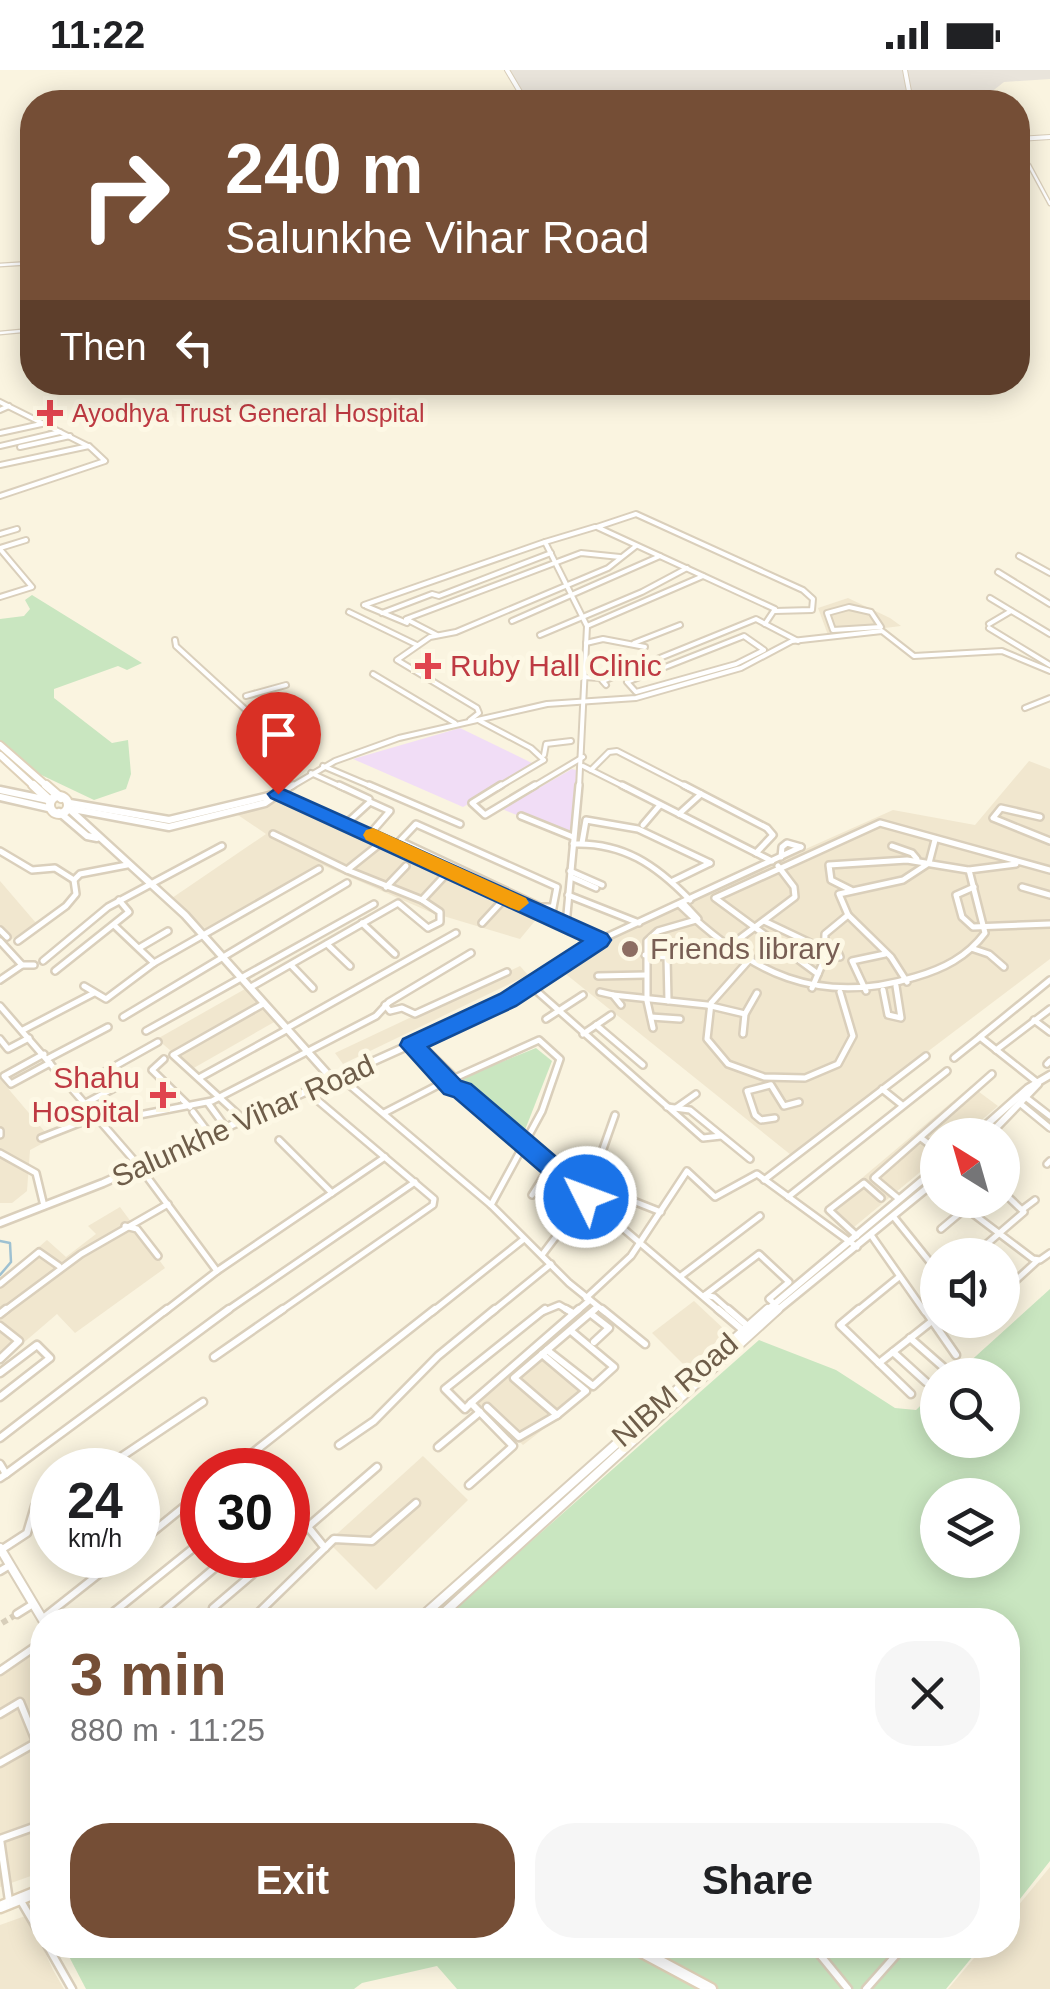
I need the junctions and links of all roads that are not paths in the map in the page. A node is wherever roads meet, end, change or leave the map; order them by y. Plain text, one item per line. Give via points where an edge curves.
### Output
1 (1030, 165) edge
2 (1047, 195) edge
3 (1050, 204) edge
4 (0, 402) edge
5 (9, 406) junction
6 (0, 410) edge
7 (46, 423) junction
8 (62, 432) junction
9 (0, 433) edge
10 (70, 436) junction
11 (0, 446) edge
12 (89, 446) junction
13 (20, 447) dead end
14 (0, 464) edge
15 (0, 496) edge
16 (596, 527) junction
17 (17, 528) dead end
18 (0, 534) edge
19 (26, 540) dead end
20 (545, 542) junction
21 (636, 546) junction
22 (0, 548) edge
23 (551, 552) junction
24 (660, 556) junction
25 (1018, 556) dead end
26 (620, 557) junction
27 (557, 562) junction
28 (687, 568) junction
29 (998, 572) dead end
30 (1050, 574) edge
31 (704, 576) junction
32 (569, 584) junction
33 (0, 589) edge
34 (2, 596) edge
35 (572, 596) junction
36 (990, 598) dead end
37 (1050, 604) edge
38 (776, 611) junction
39 (1012, 611) junction
40 (349, 612) dead end
41 (382, 612) junction
42 (582, 617) junction
43 (512, 622) dead end
44 (408, 623) junction
45 (680, 624) dead end
46 (765, 624) junction
47 (587, 626) junction
48 (867, 631) junction
49 (540, 634) dead end
50 (1050, 634) edge
51 (437, 635) junction
52 (175, 640) dead end
53 (799, 641) junction
54 (586, 642) junction
55 (631, 644) junction
56 (416, 645) junction
57 (645, 647) dead end
58 (1050, 668) edge
59 (372, 674) dead end
60 (584, 677) junction
61 (682, 682) junction
62 (286, 684) dead end
63 (246, 696) dead end
64 (1050, 698) edge
65 (582, 702) junction
66 (1025, 708) dead end
67 (300, 709) dead end
68 (478, 720) junction
69 (468, 722) junction
70 (457, 724) junction
71 (571, 742) dead end
72 (0, 746) edge
73 (0, 755) edge
74 (583, 757) junction
75 (543, 761) junction
76 (323, 766) junction
77 (584, 766) junction
78 (591, 770) junction
79 (311, 773) junction
80 (558, 774) junction
81 (26, 780) junction
82 (0, 792) edge
83 (278, 794) junction
84 (701, 794) junction
85 (61, 798) junction
86 (368, 799) dead end
87 (49, 805) junction
88 (660, 805) junction
89 (69, 806) junction
90 (58, 812) junction
91 (680, 814) junction
92 (521, 816) dead end
93 (1040, 817) dead end
94 (113, 820) junction
95 (347, 823) junction
96 (460, 824) dead end
97 (643, 825) dead end
98 (274, 834) dead end
99 (370, 834) junction
100 (96, 835) junction
101 (935, 840) junction
102 (1050, 840) edge
103 (573, 841) junction
104 (582, 843) junction
105 (398, 844) junction
106 (222, 846) dead end
107 (376, 846) dead end
108 (892, 846) dead end
109 (802, 847) dead end
110 (0, 851) edge
111 (756, 853) junction
112 (920, 862) junction
113 (930, 863) junction
114 (775, 864) junction
115 (1019, 864) junction
116 (127, 866) junction
117 (406, 866) dead end
118 (319, 870) dead end
119 (347, 870) junction
120 (969, 870) junction
121 (1050, 870) edge
122 (449, 871) junction
123 (570, 874) junction
124 (74, 880) junction
125 (673, 881) junction
126 (150, 882) junction
127 (348, 883) dead end
128 (386, 886) junction
129 (599, 886) dead end
130 (974, 887) junction
131 (1022, 887) dead end
132 (854, 892) junction
133 (568, 895) junction
134 (1050, 895) edge
135 (506, 897) junction
136 (119, 900) junction
137 (422, 900) junction
138 (684, 903) junction
139 (374, 904) dead end
140 (552, 912) junction
141 (848, 914) junction
142 (698, 919) junction
143 (764, 921) junction
144 (362, 923) junction
145 (482, 923) dead end
146 (639, 923) junction
147 (1050, 924) edge
148 (114, 925) junction
149 (566, 925) junction
150 (984, 926) junction
151 (753, 929) junction
152 (0, 930) edge
153 (782, 930) junction
154 (168, 931) dead end
155 (456, 933) dead end
156 (204, 936) junction
157 (3, 939) edge
158 (600, 940) junction
159 (770, 941) junction
160 (18, 942) dead end
161 (327, 944) junction
162 (731, 945) junction
163 (823, 947) junction
164 (139, 948) junction
165 (974, 949) junction
166 (471, 953) dead end
167 (395, 954) dead end
168 (887, 954) junction
169 (645, 955) junction
170 (840, 957) dead end
171 (751, 958) junction
172 (225, 959) junction
173 (42, 961) dead end
174 (154, 964) junction
175 (290, 964) junction
176 (22, 965) junction
177 (34, 965) dead end
178 (350, 966) dead end
179 (1004, 967) dead end
180 (55, 971) dead end
181 (506, 972) dead end
182 (818, 974) junction
183 (646, 975) junction
184 (598, 976) dead end
185 (242, 978) junction
186 (0, 980) edge
187 (1050, 980) edge
188 (907, 982) junction
189 (530, 985) junction
190 (84, 986) dead end
191 (896, 986) junction
192 (251, 987) junction
193 (313, 988) dead end
194 (812, 988) junction
195 (883, 990) junction
196 (866, 991) junction
197 (600, 992) dead end
198 (840, 992) junction
199 (94, 994) junction
200 (756, 994) dead end
201 (583, 995) dead end
202 (614, 995) junction
203 (647, 1001) junction
204 (668, 1002) junction
205 (265, 1003) junction
206 (385, 1005) junction
207 (621, 1005) dead end
208 (708, 1005) junction
209 (0, 1006) edge
210 (1050, 1008) edge
211 (559, 1011) junction
212 (745, 1014) junction
213 (611, 1016) dead end
214 (123, 1017) dead end
215 (650, 1017) junction
216 (546, 1019) dead end
217 (680, 1020) dead end
218 (1034, 1020) junction
219 (596, 1026) junction
220 (108, 1027) dead end
221 (287, 1028) junction
222 (653, 1028) dead end
223 (23, 1030) junction
224 (146, 1031) dead end
225 (1050, 1032) edge
226 (583, 1034) junction
227 (743, 1034) dead end
228 (980, 1037) junction
229 (30, 1038) junction
230 (0, 1039) edge
231 (158, 1042) dead end
232 (415, 1043) junction
233 (996, 1050) junction
234 (308, 1052) junction
235 (926, 1056) dead end
236 (48, 1058) junction
237 (954, 1058) dead end
238 (164, 1060) dead end
239 (643, 1065) dead end
240 (947, 1071) dead end
241 (992, 1074) dead end
242 (1050, 1076) edge
243 (199, 1078) junction
244 (456, 1078) junction
245 (131, 1079) dead end
246 (337, 1079) junction
247 (446, 1082) junction
248 (769, 1082) junction
249 (1038, 1083) junction
250 (74, 1089) junction
251 (882, 1090) junction
252 (462, 1091) junction
253 (309, 1093) junction
254 (696, 1094) dead end
255 (220, 1097) junction
256 (207, 1102) junction
257 (799, 1102) dead end
258 (1024, 1102) junction
259 (86, 1103) junction
260 (902, 1105) junction
261 (664, 1106) junction
262 (676, 1108) junction
263 (191, 1109) junction
264 (384, 1114) junction
265 (616, 1115) dead end
266 (97, 1116) junction
267 (1050, 1116) edge
268 (775, 1118) dead end
269 (939, 1118) edge
270 (996, 1118) edge
271 (1007, 1118) edge
272 (246, 1120) junction
273 (103, 1122) junction
274 (1050, 1128) edge
275 (227, 1129) junction
276 (211, 1136) junction
277 (721, 1136) junction
278 (42, 1138) dead end
279 (920, 1139) edge
280 (279, 1140) dead end
281 (526, 1142) junction
282 (0, 1153) edge
283 (385, 1156) junction
284 (750, 1159) dead end
285 (551, 1165) junction
286 (139, 1166) junction
287 (764, 1180) junction
288 (416, 1182) junction
289 (920, 1182) edge
290 (332, 1193) junction
291 (618, 1195) dead end
292 (920, 1195) edge
293 (532, 1196) dead end
294 (788, 1196) junction
295 (586, 1197) junction
296 (880, 1198) dead end
297 (900, 1199) junction
298 (1035, 1200) dead end
299 (168, 1204) junction
300 (491, 1205) junction
301 (44, 1206) junction
302 (1020, 1206) edge
303 (1023, 1209) junction
304 (662, 1212) junction
305 (760, 1216) dead end
306 (893, 1216) junction
307 (954, 1218) edge
308 (979, 1218) edge
309 (2, 1220) edge
310 (122, 1226) junction
311 (941, 1229) dead end
312 (999, 1234) junction
313 (871, 1235) junction
314 (994, 1238) edge
315 (524, 1239) junction
316 (855, 1241) junction
317 (643, 1245) junction
318 (920, 1250) edge
319 (1050, 1253) edge
320 (542, 1254) junction
321 (158, 1256) dead end
322 (1037, 1261) junction
323 (551, 1264) junction
324 (60, 1266) junction
325 (217, 1271) junction
326 (681, 1276) junction
327 (900, 1276) junction
328 (1020, 1277) edge
329 (0, 1284) edge
330 (705, 1295) junction
331 (588, 1299) junction
332 (775, 1304) junction
333 (920, 1304) edge
334 (598, 1307) junction
335 (0, 1314) edge
336 (574, 1314) junction
337 (591, 1314) junction
338 (0, 1326) edge
339 (748, 1330) junction
340 (920, 1330) edge
341 (570, 1331) junction
342 (910, 1338) junction
343 (944, 1338) edge
344 (594, 1342) dead end
345 (645, 1344) dead end
346 (545, 1352) junction
347 (893, 1352) junction
348 (956, 1354) dead end
349 (214, 1357) dead end
350 (933, 1358) edge
351 (0, 1359) edge
352 (879, 1364) junction
353 (0, 1372) edge
354 (920, 1377) edge
355 (911, 1394) dead end
356 (0, 1397) edge
357 (203, 1402) dead end
358 (472, 1403) junction
359 (483, 1410) junction
360 (556, 1415) junction
361 (0, 1438) edge
362 (339, 1445) dead end
363 (438, 1446) dead end
364 (132, 1448) edge
365 (259, 1448) edge
366 (0, 1464) edge
367 (377, 1467) dead end
368 (3, 1476) edge
369 (469, 1485) dead end
370 (416, 1503) dead end
371 (180, 1510) edge
372 (310, 1525) edge
373 (160, 1526) edge
374 (310, 1529) edge
375 (30, 1531) edge
376 (325, 1548) junction
377 (1, 1549) edge
378 (180, 1559) edge
379 (10, 1565) junction
380 (0, 1571) edge
381 (94, 1578) edge
382 (203, 1578) edge
383 (248, 1578) edge
384 (33, 1604) junction
385 (36, 1608) edge
386 (57, 1608) edge
387 (119, 1608) edge
388 (168, 1608) edge
389 (212, 1608) edge
390 (262, 1608) edge
391 (432, 1608) edge
392 (449, 1608) edge
393 (17, 1614) tunnel mouth
394 (30, 1650) edge
395 (0, 1670) edge
396 (0, 1714) edge
397 (30, 1725) edge
398 (30, 1746) edge
399 (0, 1763) edge
400 (30, 1828) edge
401 (0, 1839) edge
402 (10, 1904) edge
403 (30, 1925) edge
404 (54, 1958) edge
405 (653, 1958) edge
406 (823, 1958) edge
407 (893, 1958) edge
408 (72, 1989) edge
409 (710, 1989) edge
410 (848, 1989) edge
411 (866, 1989) edge

1 - 2 street
2 - 3 street
4 - 5 street
5 - 6 street
5 - 7 street
7 - 8 street
7 - 9 street
8 - 10 street
8 - 11 street
10 - 12 street
10 - 13 street
12 - 14 street
12 - 15 street via 106,461
16 - 20 street
16 - 21 street
16 - 38 street via 636,514 812,599 812,610
17 - 18 street
19 - 22 street
20 - 23 street
20 - 41 street via 364,605
21 - 24 street
21 - 26 street
22 - 34 street via 32,587
23 - 27 street
23 - 41 street
24 - 28 street
24 - 35 street
25 - 30 street
26 - 27 street via 584,552
26 - 32 street
27 - 32 street
27 - 44 street via 407,618
28 - 31 street
28 - 42 street
29 - 37 street
31 - 38 street
31 - 47 street
32 - 35 street
32 - 51 street
33 - 34 street
35 - 42 street
35 - 43 street
36 - 39 street
38 - 46 street
39 - 50 street
39 - 58 street via 989,626
40 - 56 street
41 - 44 street
42 - 47 street
42 - 49 street
44 - 51 street
45 - 55 street
46 - 53 street
46 - 60 street via 756,619 604,682
47 - 54 street
48 - 48 street via 881,628 868,610 827,613 835,632
48 - 53 street
48 - 58 street via 887,632 914,656 1002,651
51 - 56 street
52 - 67 street via 257,720 273,727
53 - 61 street via 741,668
54 - 55 street
54 - 60 street
55 - 57 street
56 - 69 street via 398,662 476,708 479,714
59 - 70 street
60 - 65 street
61 - 61 street via 636,692 628,682 744,636 764,650
61 - 65 street via 636,698
62 - 63 street
64 - 66 street
65 - 68 street
65 - 74 street
68 - 69 street
68 - 75 street via 532,748
69 - 70 street
70 - 76 street
71 - 75 street via 546,744
72 - 85 main road
73 - 81 main road
74 - 77 street
74 - 80 street
75 - 80 street
75 - 80 street via 472,803 485,815
76 - 79 street
76 - 96 street
77 - 78 street
77 - 103 street
78 - 84 street via 614,750
78 - 88 street
79 - 83 street
79 - 86 street
81 - 82 street via 19,789
81 - 87 main road
82 - 87 street
83 - 89 street via 170,820
83 - 94 street via 189,824
83 - 95 street
84 - 91 street
84 - 111 street via 771,832
85 - 87 main road
85 - 89 main road
87 - 90 main road
88 - 91 street
88 - 97 street
89 - 90 main road
89 - 94 street
89 - 100 street
90 - 100 street via 87,836
91 - 111 street
92 - 103 street
93 - 102 street via 1002,808 993,818
94 - 100 street via 97,824
95 - 99 street
95 - 99 street via 370,802 390,811
98 - 119 street
99 - 105 street
100 - 116 street
101 - 113 street
101 - 114 street via 880,823
101 - 115 street
103 - 104 street
103 - 123 street
104 - 125 street via 636,854
104 - 125 street via 586,820 617,824 710,863
105 - 122 street
105 - 140 street
105 - 140 street via 416,824 557,887
106 - 126 street
107 - 119 street
108 - 112 street
109 - 114 street, Salunkhe Vihar Road
110 - 124 street via 32,870 64,868
111 - 114 street
112 - 113 street
112 - 132 street via 829,865 831,880
113 - 120 street
113 - 132 street via 902,880
114 - 138 street, Salunkhe Vihar Road
114 - 143 street via 796,897
114 - 151 street via 714,898
115 - 120 street
115 - 121 street
116 - 124 street
116 - 126 street
117 - 128 street
118 - 156 street
119 - 128 street
120 - 130 street
122 - 135 street
122 - 137 street
123 - 129 street
123 - 133 street
124 - 160 street via 76,894 66,906
125 - 138 street
126 - 136 street
126 - 156 street
127 - 172 street
128 - 137 street
130 - 150 street
130 - 150 street via 956,894 960,919
131 - 134 street
132 - 141 street via 838,894
133 - 146 street
133 - 149 street
135 - 140 street
135 - 145 street
136 - 148 street via 129,912
136 - 173 street
137 - 144 street via 440,912 440,922 428,928 398,903
138 - 142 street
138 - 146 street, Salunkhe Vihar Road
139 - 185 street
140 - 149 street
141 - 163 street via 824,934
141 - 168 street
142 - 162 street
142 - 169 street via 658,931
143 - 151 street
143 - 153 street
144 - 161 street
144 - 167 street
146 - 158 street, Salunkhe Vihar Road
147 - 150 street
148 - 164 street
148 - 180 street
149 - 158 street
150 - 165 street
151 - 159 street
151 - 162 street
152 - 157 street
153 - 159 street
153 - 163 street
154 - 164 street
155 - 221 street
156 - 172 street
156 - 174 street
157 - 176 street
158 - 189 street, Salunkhe Vihar Road
159 - 182 street
161 - 175 street
161 - 178 street
162 - 171 street
163 - 170 street
163 - 182 street
164 - 174 street
165 - 179 street
165 - 188 street
166 - 206 street
168 - 188 street
168 - 196 street via 852,961
169 - 183 street
169 - 204 street via 667,957
171 - 194 street
171 - 208 street
172 - 185 street
172 - 214 street
174 - 199 street via 106,1000
175 - 192 street
175 - 193 street
176 - 177 street
176 - 186 street
181 - 206 street via 416,1014 390,1012
182 - 194 street
183 - 184 street
183 - 203 street
185 - 192 street
185 - 224 street
187 - 228 street
188 - 191 street
189 - 211 street
189 - 232 street, Salunkhe Vihar Road
190 - 199 street
191 - 195 street
191 - 195 street via 902,1018 888,1016
192 - 205 street
194 - 198 street
195 - 196 street
196 - 198 street
197 - 202 street
198 - 248 street via 855,1026 842,1061 820,1075
199 - 223 street
200 - 212 street
201 - 211 street
202 - 203 street
202 - 207 street
203 - 204 street
203 - 215 street
204 - 208 street
205 - 221 street
205 - 243 street via 173,1055
206 - 234 street
208 - 212 street
208 - 248 street via 710,1049
209 - 223 street
210 - 218 street
211 - 216 street
211 - 226 street
212 - 227 street
213 - 219 street
215 - 217 street
215 - 222 street
218 - 225 street
218 - 233 street
219 - 226 street
219 - 239 street
220 - 236 street
221 - 234 street
221 - 243 street
223 - 229 street
226 - 261 street
228 - 233 street
228 - 237 street
229 - 230 street via 8,1049
229 - 236 street
231 - 250 street
232 - 244 street
232 - 246 street, Salunkhe Vihar Road
232 - 247 street
233 - 249 street
234 - 246 street
234 - 255 street
235 - 251 street
236 - 236 street via 4,1076 10,1084
236 - 250 street
238 - 263 street via 152,1070
240 - 260 street
241 - 269 street
242 - 249 street
243 - 255 street
244 - 252 street
244 - 281 street via 539,1040 558,1056
245 - 259 street
246 - 253 street, Salunkhe Vihar Road
246 - 264 street
247 - 252 street
247 - 264 street
248 - 257 street via 784,1106
248 - 268 street via 746,1094 754,1115
249 - 258 street
249 - 270 street
250 - 259 street
251 - 260 street
251 - 287 street
252 - 281 street
253 - 272 street, Salunkhe Vihar Road
253 - 283 street
254 - 262 street
255 - 256 street
255 - 272 street
256 - 263 street
256 - 275 street
258 - 267 street
258 - 271 street
258 - 274 street
259 - 266 street
260 - 294 street
261 - 262 street
261 - 277 street via 703,1138
262 - 277 street via 690,1110
263 - 273 street
263 - 276 street
264 - 300 street
265 - 295 street
266 - 273 street
266 - 278 street
272 - 275 street, Salunkhe Vihar Road
273 - 286 street
275 - 276 street, Salunkhe Vihar Road
276 - 286 street, Salunkhe Vihar Road
277 - 284 street
279 - 297 street via 874,1178
280 - 290 street
281 - 285 street
281 - 300 street
282 - 301 street via 36,1173
283 - 288 street
283 - 290 street
285 - 293 street
285 - 295 street
286 - 299 street
286 - 301 street, Salunkhe Vihar Road
287 - 294 street
287 - 304 street via 757,1174 715,1197 688,1170
288 - 349 street via 433,1205
288 - 368 street via 204,1326
289 - 297 street, NIBM Road
290 - 325 street
291 - 304 street
292 - 306 street, NIBM Road
294 - 316 street
295 - 317 street
295 - 320 street
296 - 316 street via 864,1183 829,1210
297 - 316 street, NIBM Road
298 - 303 street
299 - 310 street
299 - 325 street
300 - 315 street
301 - 309 street, Salunkhe Vihar Road
302 - 303 street
303 - 312 street
304 - 317 street
305 - 326 street
306 - 313 street, NIBM Road
306 - 318 street
307 - 311 street
308 - 312 street
310 - 321 street via 137,1229
310 - 324 street
312 - 314 street
312 - 322 street
313 - 316 street, NIBM Road
313 - 327 street
315 - 320 street
315 - 365 street
316 - 332 street, NIBM Road
316 - 339 street, NIBM Road
317 - 326 street
317 - 331 street
319 - 322 street
320 - 323 street
322 - 328 street
323 - 331 street
323 - 362 street
324 - 329 street via 39,1252
324 - 335 street
325 - 361 street
326 - 330 street
327 - 333 street
327 - 352 street via 840,1324
330 - 332 street via 758,1254 789,1282 769,1299
330 - 339 street
331 - 334 street
331 - 336 street
332 - 339 street, NIBM Road
334 - 337 street
334 - 345 street
336 - 358 street
336 - 358 street via 548,1307 444,1390 465,1409
337 - 341 street
337 - 344 street via 609,1328
338 - 351 street via 19,1342
339 - 391 street, NIBM Road
339 - 392 street, NIBM Road
340 - 342 street
341 - 346 street
341 - 346 street via 614,1367 593,1386
342 - 347 street
342 - 350 street
343 - 348 street
346 - 360 street via 586,1391
346 - 360 street via 514,1378
347 - 352 street
347 - 354 street
352 - 355 street
353 - 356 street via 36,1345 50,1358
357 - 364 street
358 - 359 street
359 - 360 street via 519,1437
359 - 363 street
359 - 369 street via 513,1446
366 - 368 street
367 - 372 street
370 - 376 street via 374,1542 334,1539
371 - 373 street
374 - 376 street
375 - 377 street
376 - 390 street
377 - 379 street
378 - 387 street
379 - 380 street
379 - 384 street
381 - 386 street
382 - 388 street
383 - 389 street
384 - 385 street
384 - 393 street
394 - 395 street
396 - 397 street via 20,1702
398 - 399 street
400 - 401 street
401 - 402 street
402 - 403 street
404 - 408 street
405 - 409 main road
406 - 410 street
407 - 411 street

